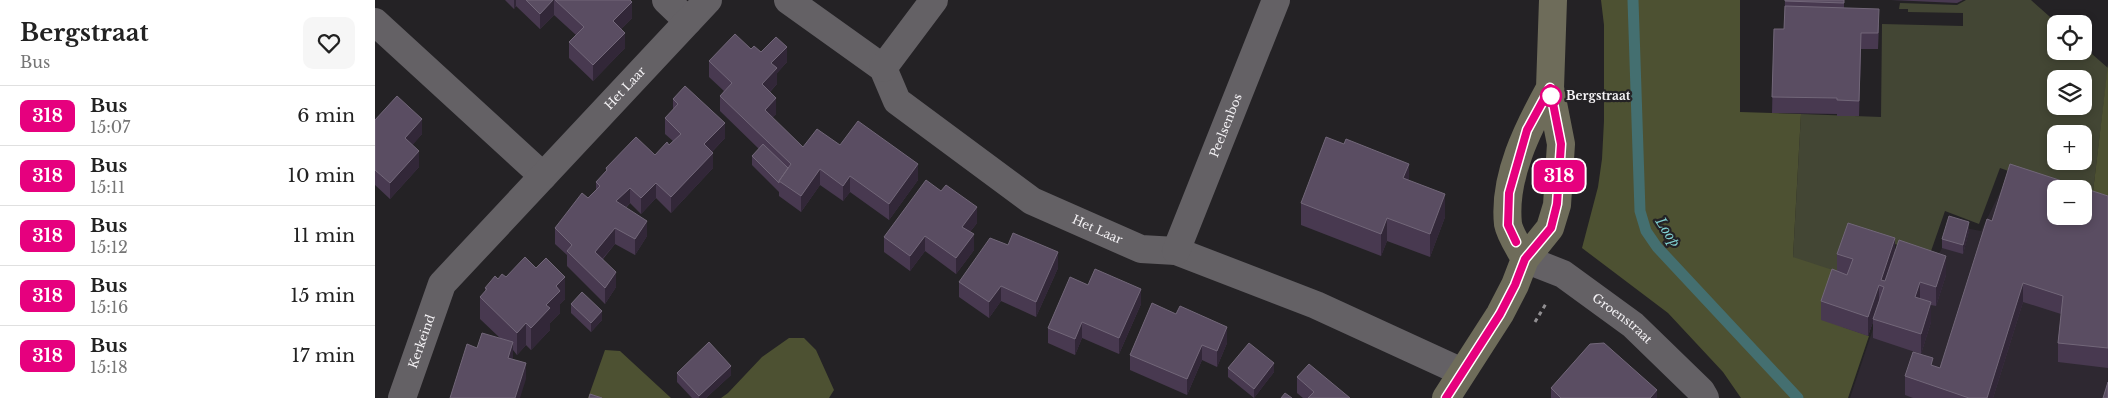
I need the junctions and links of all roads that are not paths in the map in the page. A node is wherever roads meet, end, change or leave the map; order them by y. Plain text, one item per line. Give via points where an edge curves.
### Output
1 (666, 0) edge
2 (708, 0) edge
3 (788, 0) edge
4 (934, 0) edge
5 (1276, 0) edge
6 (1553, 0) edge
7 (687, 21) junction
8 (375, 22) edge
9 (883, 68) junction
10 (1550, 88) junction
11 (543, 176) junction
12 (1176, 251) junction
13 (1525, 259) junction
14 (442, 284) joint
15 (1462, 372) junction
16 (402, 398) edge
17 (1446, 398) edge
18 (1705, 398) edge

1 - 7 street
2 - 7 street, Het Laar
3 - 9 street
4 - 9 street
5 - 12 street, Peelsenbos
6 - 10 street
7 - 11 street, Het Laar
8 - 11 street
9 - 12 street, Het Laar via 897,101 1032,201 1141,249
10 - 13 street via 1561,144 1557,204 1551,228
10 - 13 street via 1527,130 1509,193 1508,225
11 - 14 street, Het Laar
12 - 15 street, Het Laar via 1316,305
13 - 15 street via 1500,314
13 - 18 street, Groenstraat via 1563,274 1633,325
14 - 16 street, Kerkeind
15 - 17 street

